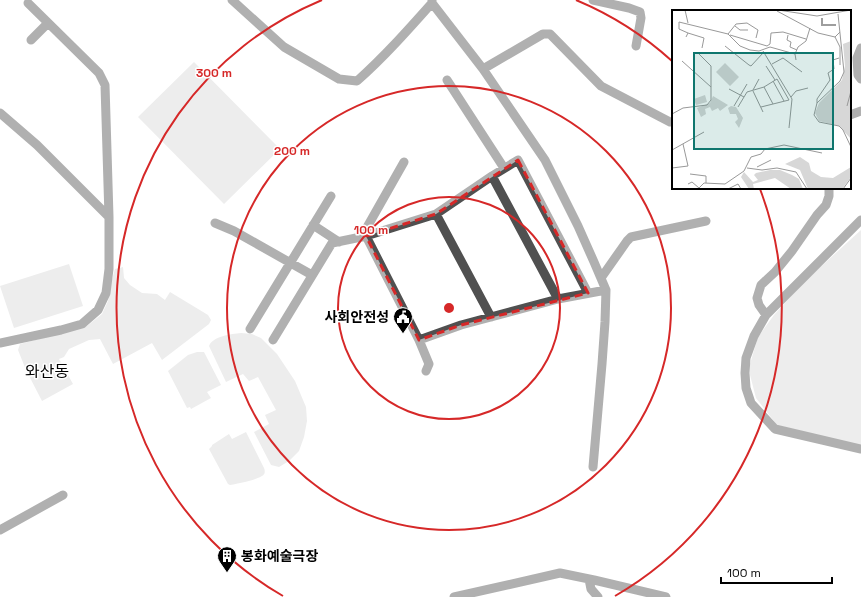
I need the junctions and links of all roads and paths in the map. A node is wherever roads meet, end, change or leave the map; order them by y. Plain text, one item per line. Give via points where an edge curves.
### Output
1 (232, 0) edge
2 (593, 0) edge
3 (432, 1) edge
4 (28, 2) dead end
5 (631, 4) edge
6 (48, 22) junction
7 (31, 40) dead end
8 (636, 46) dead end
9 (861, 48) edge
10 (483, 69) junction
11 (446, 80) dead end
12 (861, 80) edge
13 (861, 111) edge
14 (0, 113) edge
15 (851, 115) edge
16 (670, 122) dead end
17 (404, 162) dead end
18 (504, 168) junction
19 (492, 176) junction
20 (829, 189) edge
21 (330, 196) dead end
22 (436, 214) junction
23 (109, 217) junction
24 (861, 220) edge
25 (706, 221) dead end
26 (215, 223) dead end
27 (313, 226) junction
28 (366, 236) junction
29 (338, 242) junction
30 (291, 263) junction
31 (312, 275) junction
32 (601, 278) junction
33 (606, 290) junction
34 (588, 293) junction
35 (558, 299) junction
36 (766, 315) junction
37 (491, 317) junction
38 (250, 329) dead end
39 (273, 340) dead end
40 (419, 340) junction
41 (0, 343) edge
42 (426, 371) dead end
43 (861, 449) edge
44 (593, 467) dead end
45 (63, 496) dead end
46 (0, 530) edge
47 (589, 579) junction
48 (589, 593) edge
49 (454, 597) edge
50 (598, 597) edge
51 (666, 597) edge

1 - 3 street via 284,47 339,79 357,81 403,35
2 - 5 street
3 - 10 street
4 - 6 street
5 - 8 street via 640,12 641,18
6 - 7 street
6 - 23 street via 99,73 105,85
9 - 12 street via 857,58 858,75
10 - 16 street via 543,34 550,34 601,86
10 - 32 street via 545,160
11 - 18 street
13 - 15 street
14 - 23 street via 37,144
17 - 28 street via 366,229
18 - 19 street
18 - 34 street via 518,160
19 - 22 street
19 - 35 street
20 - 36 street via 826,205 780,266 761,285 757,298 758,305
21 - 27 street
22 - 28 street
22 - 37 street
23 - 41 street via 109,269 106,294 98,310 82,324
24 - 36 street
25 - 32 street via 631,237
26 - 30 street
27 - 29 street
27 - 30 street
28 - 29 street
28 - 40 street
29 - 31 street via 332,243
30 - 31 street
30 - 38 street
31 - 39 street
32 - 33 street
33 - 34 street
33 - 44 street
34 - 35 street
35 - 37 street
36 - 43 street via 754,336 746,358 746,388 751,403 775,429
37 - 40 street
40 - 42 street via 429,364
45 - 46 street
47 - 48 street
47 - 49 street via 560,574
47 - 51 street
48 - 50 street

